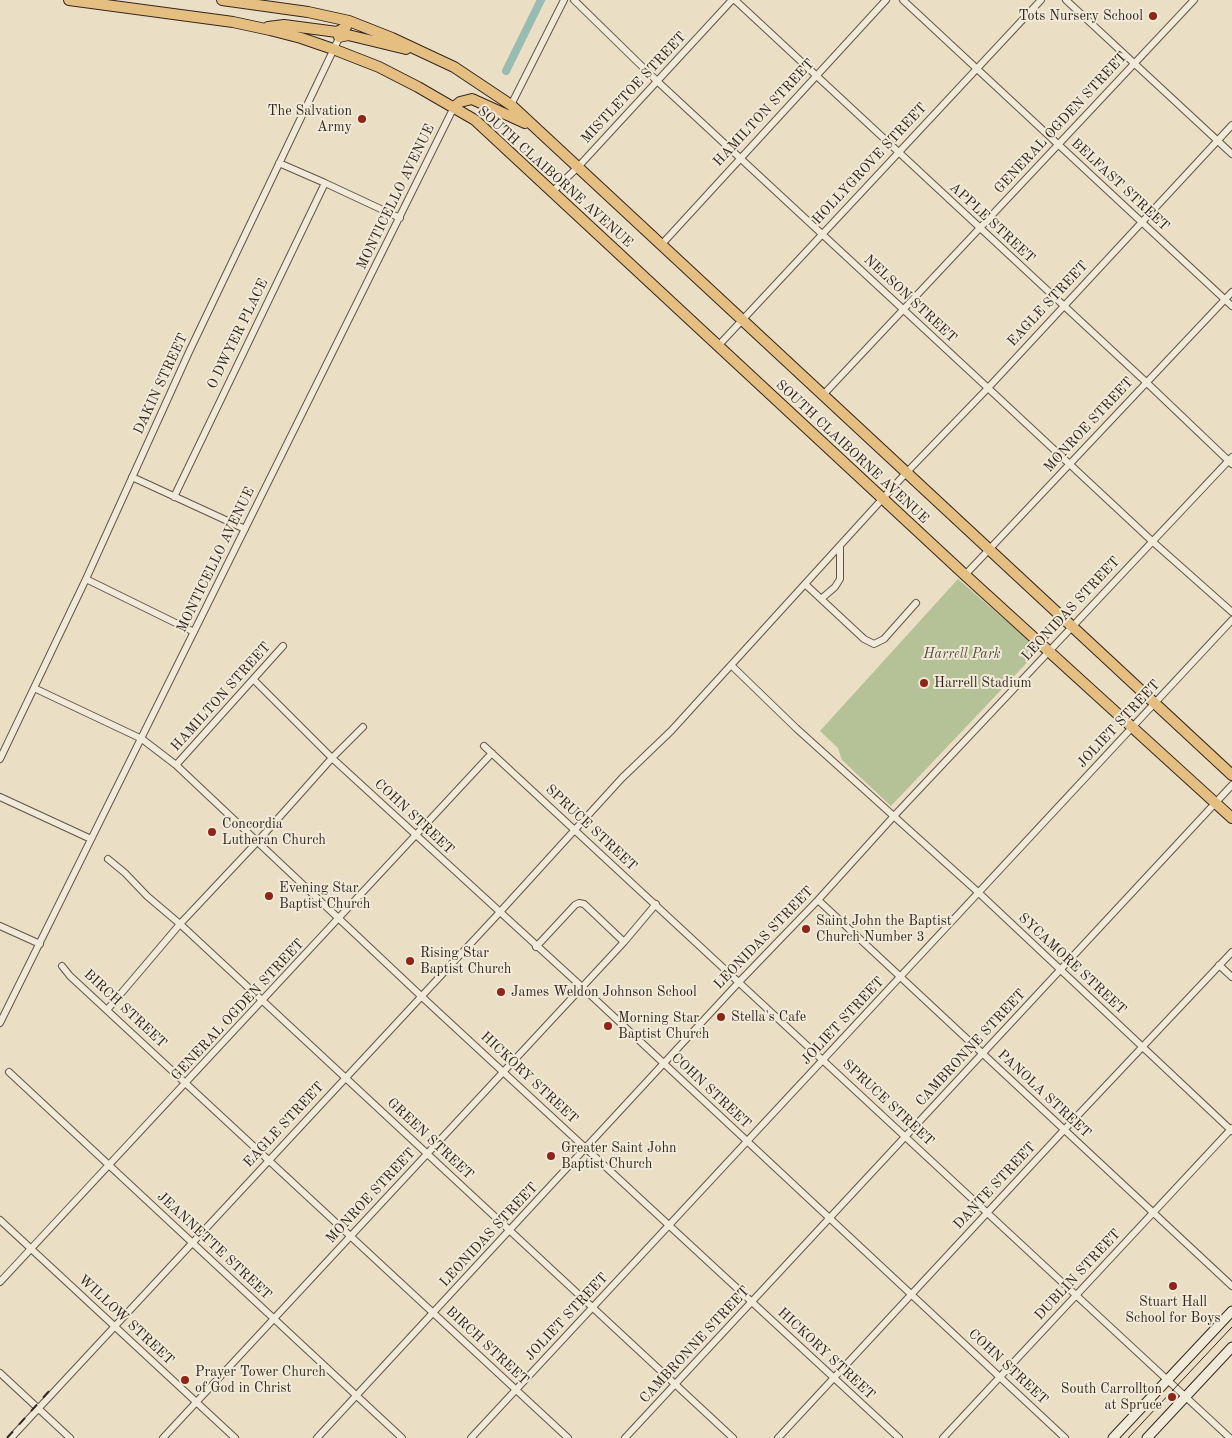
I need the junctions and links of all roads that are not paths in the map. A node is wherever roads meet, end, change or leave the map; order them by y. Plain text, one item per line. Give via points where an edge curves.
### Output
1 (69, 0) edge
2 (222, 0) edge
3 (564, 0) edge
4 (574, 0) edge
5 (734, 0) edge
6 (886, 0) edge
7 (903, 0) edge
8 (1041, 0) edge
9 (1066, 0) edge
10 (1194, 0) edge
11 (347, 24) junction
12 (262, 28) junction
13 (340, 37) junction
14 (415, 48) junction
15 (333, 49) junction
16 (1135, 63) junction
17 (977, 68) junction
18 (816, 75) junction
19 (658, 81) junction
20 (511, 105) junction
21 (454, 107) junction
22 (1232, 125) edge
23 (533, 126) junction
24 (1218, 141) junction
25 (1059, 145) junction
26 (898, 152) junction
27 (1232, 154) edge
28 (740, 158) junction
29 (279, 163) junction
30 (578, 167) junction
31 (325, 183) junction
32 (552, 192) junction
33 (400, 218) junction
34 (1141, 222) junction
35 (980, 229) junction
36 (822, 234) junction
37 (662, 244) junction
38 (1232, 292) edge
39 (1225, 300) junction
40 (1063, 306) junction
41 (1232, 306) edge
42 (904, 310) junction
43 (743, 320) junction
44 (718, 346) junction
45 (1146, 382) junction
46 (988, 388) junction
47 (823, 395) junction
48 (1231, 460) edge
49 (1070, 464) junction
50 (906, 473) junction
51 (132, 477) junction
52 (174, 497) junction
53 (882, 499) junction
54 (246, 529) junction
55 (1152, 541) junction
56 (840, 546) junction
57 (989, 550) junction
58 (965, 575) junction
59 (86, 579) junction
60 (806, 584) junction
61 (821, 599) junction
62 (916, 603) dead end
63 (1232, 612) edge
64 (1232, 620) edge
65 (1072, 627) junction
66 (194, 632) junction
67 (283, 646) dead end
68 (1050, 651) junction
69 (732, 666) junction
70 (254, 680) junction
71 (34, 688) junction
72 (1155, 703) junction
73 (363, 727) dead end
74 (1133, 727) junction
75 (142, 739) junction
76 (484, 746) dead end
77 (492, 754) junction
78 (332, 758) junction
79 (0, 759) edge
80 (176, 765) junction
81 (1232, 775) edge
82 (1232, 785) edge
83 (0, 797) edge
84 (1216, 803) junction
85 (894, 816) junction
86 (1232, 818) edge
87 (574, 829) junction
88 (417, 836) junction
89 (91, 839) junction
90 (258, 841) junction
91 (108, 859) dead end
92 (979, 893) junction
93 (818, 900) junction
94 (656, 904) junction
95 (499, 913) junction
96 (340, 919) junction
97 (180, 924) junction
98 (0, 926) edge
99 (624, 942) junction
100 (40, 944) junction
101 (536, 947) junction
102 (1232, 952) edge
103 (1219, 965) junction
104 (62, 966) dead end
105 (1060, 970) junction
106 (901, 977) junction
107 (1232, 977) edge
108 (739, 982) junction
109 (582, 988) junction
110 (421, 996) junction
111 (263, 1001) junction
112 (107, 1010) junction
113 (0, 1023) edge
114 (1142, 1048) junction
115 (982, 1054) junction
116 (824, 1060) junction
117 (664, 1064) junction
118 (9, 1072) dead end
119 (503, 1072) junction
120 (345, 1078) junction
121 (186, 1083) junction
122 (1064, 1130) junction
123 (1232, 1130) edge
124 (906, 1136) junction
125 (747, 1142) junction
126 (586, 1148) junction
127 (427, 1154) junction
128 (268, 1160) junction
129 (109, 1166) junction
130 (987, 1212) junction
131 (1153, 1213) junction
132 (830, 1218) junction
133 (0, 1220) edge
134 (670, 1225) junction
135 (510, 1231) junction
136 (350, 1236) junction
137 (192, 1243) junction
138 (31, 1249) junction
139 (0, 1282) edge
140 (1232, 1286) edge
141 (911, 1294) junction
142 (1076, 1295) junction
143 (752, 1302) junction
144 (593, 1308) junction
145 (1232, 1311) edge
146 (433, 1313) junction
147 (274, 1319) junction
148 (114, 1326) junction
149 (1232, 1347) edge
150 (0, 1373) edge
151 (1000, 1377) junction
152 (834, 1378) junction
153 (1168, 1380) junction
154 (675, 1384) junction
155 (516, 1390) junction
156 (356, 1396) junction
157 (1186, 1397) junction
158 (196, 1402) junction
159 (38, 1408) junction
160 (11, 1438) edge
161 (70, 1438) edge
162 (163, 1438) edge
163 (235, 1438) edge
164 (317, 1438) edge
165 (402, 1438) edge
166 (471, 1438) edge
167 (568, 1438) edge
168 (625, 1438) edge
169 (733, 1438) edge
170 (778, 1438) edge
171 (899, 1438) edge
172 (943, 1438) edge
173 (1065, 1438) edge
174 (1113, 1438) edge
175 (1147, 1438) edge
176 (1230, 1438) edge

1 - 12 main road
2 - 11 main road, SOUTH CLAIBORNE AVENUE via 308,12
3 - 20 street
4 - 19 street, NELSON STREET
5 - 18 street, APPLE STREET
5 - 19 street, MISTLETOE STREET
6 - 18 street, HAMILTON STREET
7 - 17 street, BELFAST STREET
8 - 17 street, HOLLYGROVE STREET
9 - 16 street
10 - 16 street, GENERAL OGDEN STREET
11 - 12 main road via 337,32 284,25
11 - 13 street, DAKIN STREET
11 - 14 main road, SOUTH CLAIBORNE AVENUE
12 - 15 main road, SOUTH CLAIBORNE AVENUE
13 - 14 main road via 348,35 405,49
13 - 15 street, DAKIN STREET
14 - 20 main road, SOUTH CLAIBORNE AVENUE via 454,67
15 - 21 main road, SOUTH CLAIBORNE AVENUE via 378,67
15 - 29 street, DAKIN STREET
16 - 24 street
16 - 25 street, GENERAL OGDEN STREET
17 - 25 street, BELFAST STREET
17 - 26 street, HOLLYGROVE STREET
18 - 26 street, APPLE STREET
18 - 28 street, HAMILTON STREET
19 - 28 street, NELSON STREET
19 - 30 street, MISTLETOE STREET
20 - 23 main road, SOUTH CLAIBORNE AVENUE
21 - 23 main road via 472,100
21 - 32 main road, SOUTH CLAIBORNE AVENUE via 488,132
21 - 33 street, MONTICELLO AVENUE
22 - 24 street, EAGLE STREET
23 - 30 main road, SOUTH CLAIBORNE AVENUE
24 - 27 street
24 - 34 street, EAGLE STREET
25 - 34 street, BELFAST STREET
25 - 35 street, GENERAL OGDEN STREET
26 - 35 street, APPLE STREET
26 - 36 street, HOLLYGROVE STREET
28 - 36 street, NELSON STREET
28 - 37 street, HAMILTON STREET
29 - 31 street
29 - 51 street, DAKIN STREET
30 - 32 street, MISTLETOE STREET
30 - 37 main road, SOUTH CLAIBORNE AVENUE
31 - 33 street
31 - 52 street, O DWYER PLACE
32 - 44 main road, SOUTH CLAIBORNE AVENUE
33 - 54 street, MONTICELLO AVENUE
34 - 39 street, BELFAST STREET
34 - 40 street, EAGLE STREET
35 - 40 street, APPLE STREET
35 - 42 street, GENERAL OGDEN STREET
36 - 42 street, NELSON STREET
36 - 43 street, HOLLYGROVE STREET
37 - 43 main road, SOUTH CLAIBORNE AVENUE
38 - 39 street, MONROE STREET
39 - 41 street, BELFAST STREET
39 - 45 street, MONROE STREET
40 - 45 street, APPLE STREET
40 - 46 street, EAGLE STREET
42 - 46 street, NELSON STREET
42 - 47 street, GENERAL OGDEN STREET
43 - 44 street, HOLLYGROVE STREET
43 - 47 main road, SOUTH CLAIBORNE AVENUE
44 - 53 main road, SOUTH CLAIBORNE AVENUE
45 - 48 street, APPLE STREET
45 - 49 street, MONROE STREET
46 - 49 street, NELSON STREET
46 - 50 street, EAGLE STREET
47 - 50 main road, SOUTH CLAIBORNE AVENUE
48 - 55 street, LEONIDAS STREET
49 - 55 street, NELSON STREET
49 - 57 street, MONROE STREET
50 - 53 street, EAGLE STREET
50 - 57 main road, SOUTH CLAIBORNE AVENUE
51 - 52 street
51 - 59 street, DAKIN STREET
52 - 54 street
53 - 56 street, EAGLE STREET
53 - 58 main road, SOUTH CLAIBORNE AVENUE
54 - 66 street, MONTICELLO AVENUE
55 - 63 street, NELSON STREET
55 - 65 street, LEONIDAS STREET
56 - 60 street, EAGLE STREET
56 - 61 street via 840,579
57 - 58 street, MONROE STREET
57 - 65 main road, SOUTH CLAIBORNE AVENUE
58 - 68 main road, SOUTH CLAIBORNE AVENUE
59 - 66 street
59 - 71 street, DAKIN STREET
60 - 61 street
60 - 69 street, EAGLE STREET
61 - 62 street via 864,639 874,644 884,639
64 - 72 street, JOLIET STREET
65 - 68 street, LEONIDAS STREET
65 - 72 main road, SOUTH CLAIBORNE AVENUE
66 - 75 street, MONTICELLO AVENUE
67 - 70 street, HAMILTON STREET
68 - 74 main road, SOUTH CLAIBORNE AVENUE
68 - 85 street, LEONIDAS STREET
69 - 85 street, SYCAMORE STREET
69 - 87 street, EAGLE STREET
70 - 78 street, COHN STREET
70 - 80 street, HAMILTON STREET
71 - 75 street, HICKORY STREET
71 - 79 street, DAKIN STREET
72 - 74 street, JOLIET STREET
72 - 81 main road, SOUTH CLAIBORNE AVENUE
73 - 78 street
74 - 84 main road, SOUTH CLAIBORNE AVENUE
74 - 92 street, JOLIET STREET
75 - 80 street, HICKORY STREET
75 - 89 street, MONTICELLO AVENUE
76 - 77 street, SPRUCE STREET
77 - 87 street, SPRUCE STREET
77 - 88 street, GENERAL OGDEN STREET
78 - 88 street, COHN STREET
78 - 90 street
80 - 90 street, HICKORY STREET
82 - 84 street, CAMBRONNE STREET
83 - 89 street
84 - 86 main road, SOUTH CLAIBORNE AVENUE
84 - 105 street, CAMBRONNE STREET
85 - 92 street, SYCAMORE STREET
85 - 93 street, LEONIDAS STREET
87 - 94 street, SPRUCE STREET
87 - 95 street, EAGLE STREET
88 - 95 street, COHN STREET
88 - 96 street, GENERAL OGDEN STREET
89 - 100 street, MONTICELLO AVENUE
90 - 96 street, HICKORY STREET
90 - 97 street
91 - 97 street, GREEN STREET
92 - 105 street, SYCAMORE STREET
92 - 106 street, JOLIET STREET
93 - 106 street, PANOLA STREET
93 - 108 street, LEONIDAS STREET
94 - 99 street, MONROE STREET
94 - 108 street, SPRUCE STREET
95 - 101 street, COHN STREET
95 - 110 street, EAGLE STREET
96 - 110 street, HICKORY STREET
96 - 111 street, GENERAL OGDEN STREET
97 - 111 street, GREEN STREET
97 - 112 street
98 - 100 street
99 - 101 street via 581,903 575,905
99 - 109 street, MONROE STREET
100 - 113 street, MONTICELLO AVENUE
101 - 109 street, COHN STREET
102 - 103 street, DANTE STREET
103 - 107 street
103 - 114 street, DANTE STREET
104 - 112 street, BIRCH STREET
105 - 114 street, SYCAMORE STREET
105 - 115 street, CAMBRONNE STREET
106 - 115 street, PANOLA STREET
106 - 116 street, JOLIET STREET
108 - 116 street, SPRUCE STREET
108 - 117 street, LEONIDAS STREET
109 - 117 street, COHN STREET
109 - 119 street, MONROE STREET
110 - 119 street, HICKORY STREET
110 - 120 street, EAGLE STREET
111 - 120 street, GREEN STREET
111 - 121 street, GENERAL OGDEN STREET
112 - 121 street, BIRCH STREET
114 - 122 street, DANTE STREET
114 - 123 street, SYCAMORE STREET
115 - 122 street, PANOLA STREET
115 - 124 street, CAMBRONNE STREET
116 - 124 street, SPRUCE STREET
116 - 125 street, JOLIET STREET
117 - 125 street, COHN STREET
117 - 126 street, LEONIDAS STREET
118 - 129 street, JEANNETTE STREET
119 - 126 street, HICKORY STREET
119 - 127 street, MONROE STREET
120 - 127 street, GREEN STREET
120 - 128 street, EAGLE STREET
121 - 128 street, BIRCH STREET
121 - 129 street, GENERAL OGDEN STREET
122 - 130 street, DANTE STREET
122 - 131 street, PANOLA STREET
123 - 131 street, DUBLIN STREET
124 - 130 street, SPRUCE STREET
124 - 132 street, CAMBRONNE STREET
125 - 132 street, COHN STREET
125 - 134 street, JOLIET STREET
126 - 134 street, HICKORY STREET
126 - 135 street, LEONIDAS STREET
127 - 135 street, GREEN STREET
127 - 136 street, MONROE STREET
128 - 136 street, BIRCH STREET
128 - 137 street, EAGLE STREET
129 - 137 street, JEANNETTE STREET
129 - 138 street, GENERAL OGDEN STREET
130 - 141 street, DANTE STREET
130 - 142 street, SPRUCE STREET
131 - 140 street, PANOLA STREET
131 - 142 street, DUBLIN STREET
132 - 141 street, COHN STREET
132 - 143 street, CAMBRONNE STREET
133 - 138 street, WILLOW STREET
134 - 143 street, HICKORY STREET
134 - 144 street, JOLIET STREET
135 - 144 street, GREEN STREET
135 - 146 street, LEONIDAS STREET
136 - 146 street, BIRCH STREET
136 - 147 street, MONROE STREET
137 - 147 street, JEANNETTE STREET
137 - 148 street, EAGLE STREET
138 - 139 street, GENERAL OGDEN STREET
138 - 148 street, WILLOW STREET
141 - 151 street, COHN STREET
141 - 152 street, DANTE STREET
142 - 151 street, DUBLIN STREET
142 - 153 street, SPRUCE STREET
143 - 152 street, HICKORY STREET
143 - 154 street, CAMBRONNE STREET
144 - 154 street, GREEN STREET
144 - 155 street, JOLIET STREET
145 - 153 main road
146 - 155 street, BIRCH STREET
146 - 156 street, LEONIDAS STREET
147 - 156 street, JEANNETTE STREET
147 - 158 street, MONROE STREET
148 - 158 street, WILLOW STREET
148 - 159 street, EAGLE STREET
149 - 157 main road
150 - 159 street
151 - 172 street, DUBLIN STREET
151 - 173 street, COHN STREET
152 - 170 street, DANTE STREET
152 - 171 street, HICKORY STREET
153 - 157 street, SPRUCE STREET
153 - 174 main road
154 - 168 street, CAMBRONNE STREET
154 - 169 street, GREEN STREET
155 - 166 street, JOLIET STREET
155 - 167 street, BIRCH STREET
156 - 164 street, LEONIDAS STREET
156 - 165 street, JEANNETTE STREET
157 - 175 main road
157 - 176 street, SPRUCE STREET
158 - 162 street, MONROE STREET
158 - 163 street, WILLOW STREET
159 - 160 street, EAGLE STREET
159 - 161 street

